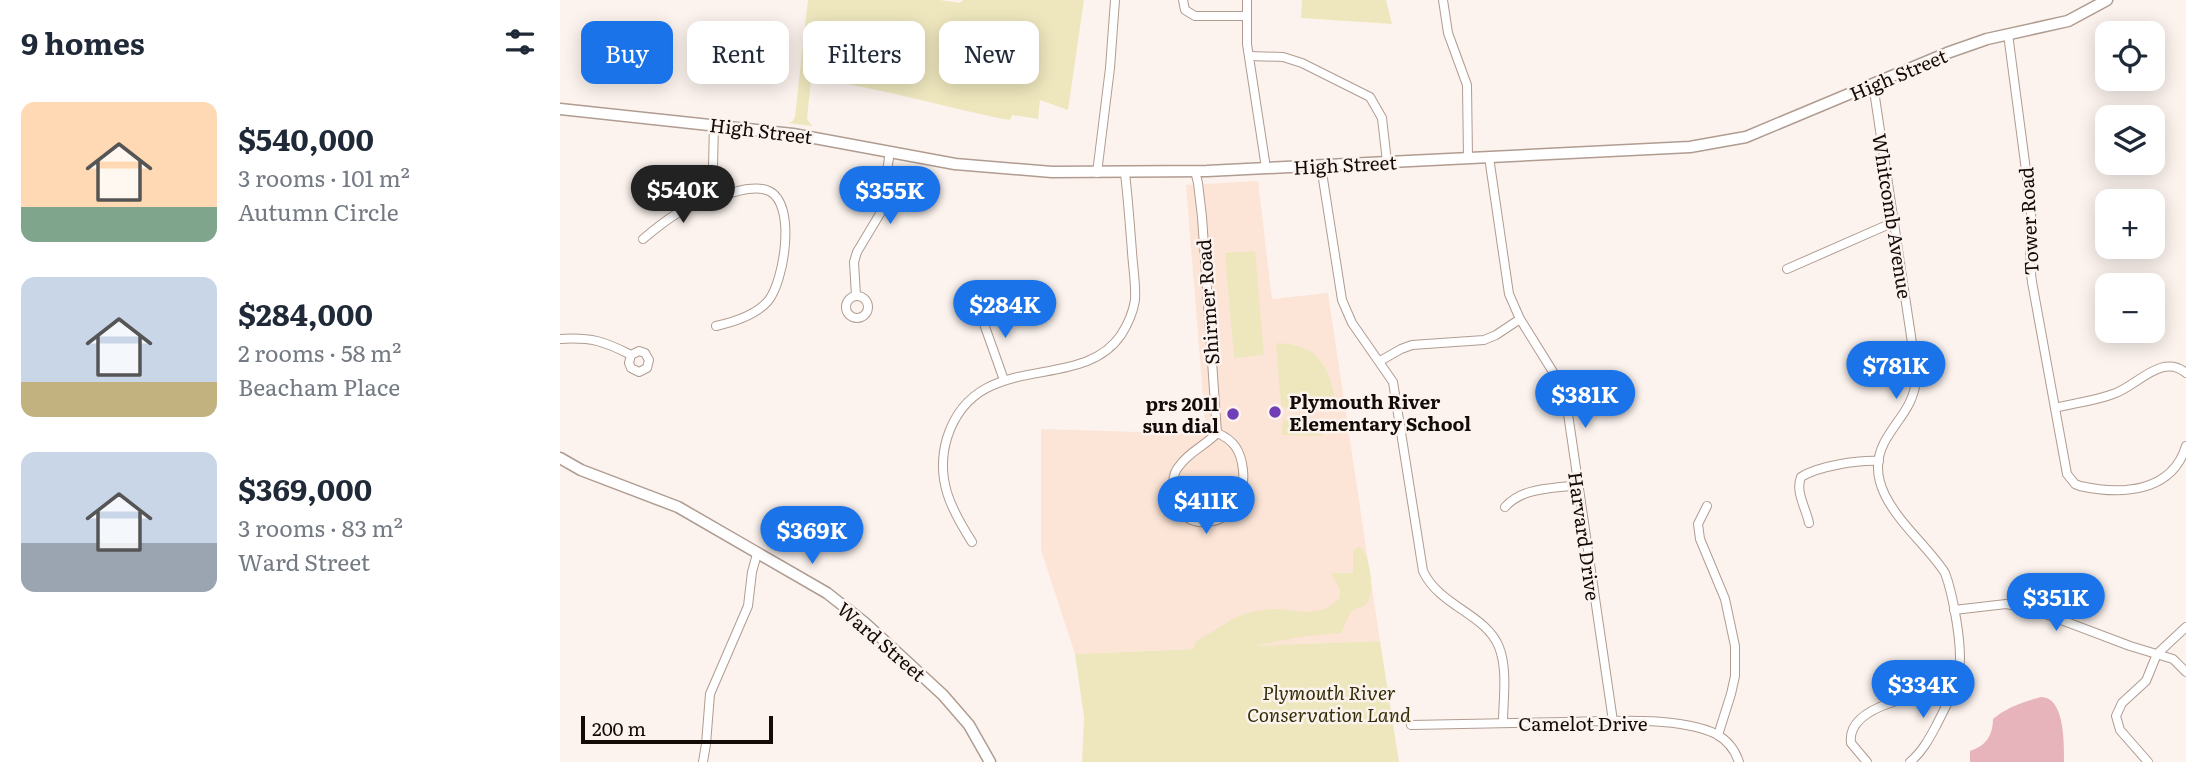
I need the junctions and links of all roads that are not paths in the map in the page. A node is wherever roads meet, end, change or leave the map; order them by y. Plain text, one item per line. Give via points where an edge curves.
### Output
1 (1115, 0) edge
2 (1183, 0) edge
3 (1247, 0) edge
4 (1443, 0) edge
5 (2106, 0) edge
6 (1246, 16) junction
7 (2008, 34) junction
8 (1249, 56) junction
9 (1873, 84) junction
10 (560, 109) edge
11 (714, 124) junction
12 (890, 151) junction
13 (1489, 157) junction
14 (1468, 158) junction
15 (1387, 162) junction
16 (1321, 166) junction
17 (1266, 168) junction
18 (1195, 172) junction
19 (1097, 173) junction
20 (1125, 173) junction
21 (717, 197) junction
22 (1894, 222) junction
23 (643, 239) dead end
24 (1787, 270) dead end
25 (856, 296) dead end
26 (979, 310) dead end
27 (1520, 319) junction
28 (716, 327) dead end
29 (560, 339) edge
30 (1915, 353) junction
31 (631, 355) dead end
32 (1380, 361) junction
33 (1868, 366) dead end
34 (2186, 373) edge
35 (1004, 380) junction
36 (2055, 408) junction
37 (1217, 433) junction
38 (2186, 446) edge
39 (560, 458) edge
40 (1879, 461) junction
41 (1577, 485) junction
42 (1707, 506) dead end
43 (1505, 507) dead end
44 (1809, 523) dead end
45 (972, 542) dead end
46 (757, 554) junction
47 (1954, 610) junction
48 (2186, 627) edge
49 (2157, 654) junction
50 (2186, 672) edge
51 (1953, 691) junction
52 (1613, 721) junction
53 (1503, 723) junction
54 (1411, 725) dead end
55 (1718, 735) junction
56 (703, 762) edge
57 (990, 762) edge
58 (1739, 762) edge
59 (1867, 762) edge
60 (1910, 762) edge
61 (2148, 762) edge

1 - 19 street
2 - 6 street via 1185,9 1195,16
3 - 6 street
4 - 14 street via 1448,33 1467,85
5 - 7 main road, High Street via 2068,21
6 - 8 street
7 - 9 main road, High Street via 1961,47
7 - 36 street, Tower Road via 2031,208 2029,259
8 - 15 street via 1293,60 1370,97 1382,118
8 - 17 street
9 - 13 main road, High Street via 1776,126 1724,142
9 - 22 street, Whitcomb Avenue
10 - 11 main road, High Street
11 - 12 main road, High Street
11 - 21 street
12 - 19 main road, High Street via 991,168
12 - 25 street via 881,212 854,262
13 - 14 main road, High Street
13 - 27 street, Harvard Drive via 1506,279
14 - 15 main road, High Street
15 - 16 main road, High Street
16 - 17 main road, High Street
16 - 32 street via 1342,300 1352,323
17 - 18 main road, High Street
18 - 20 main road, High Street
18 - 37 street, Shirmer Road
19 - 20 main road, High Street
20 - 35 street via 1135,290 1132,312 1121,335 1085,362
21 - 23 street via 675,213
21 - 28 street via 751,189 770,191 782,203 786,228 779,279 769,300 734,322
22 - 24 street
22 - 30 street, Whitcomb Avenue
26 - 35 street
27 - 32 street via 1484,340 1412,345
27 - 41 street, Harvard Drive via 1563,388
29 - 31 street via 595,339
30 - 33 street
30 - 40 street, Whitcomb Avenue via 1917,376 1910,405 1884,444
32 - 53 street via 1393,382 1423,571 1435,589 1496,641 1502,659
34 - 36 street via 2173,367 2156,369 2117,393
35 - 45 street via 982,391 961,411 944,449 946,493
36 - 38 street, Tower Road via 2067,474 2080,486 2122,490 2150,486 2169,476
37 - 37 street via 1181,463 1173,481 1177,509 1195,521 1220,519 1241,498 1239,452 1230,438
39 - 46 main road, Ward Street via 678,507
40 - 44 street via 1856,462 1801,477 1799,488
40 - 47 street via 1885,496 1945,573
41 - 43 street via 1524,493
41 - 52 street, Harvard Drive
42 - 55 street via 1698,524 1700,539 1725,599 1735,646 1731,694
46 - 56 street via 748,606 710,694
46 - 57 main road, Ward Street via 819,588 864,623 943,695 969,725
47 - 49 street via 2019,606
47 - 51 street via 1960,662
48 - 49 street
49 - 50 street via 2173,659
49 - 61 street via 2146,681 2122,703 2116,716 2120,730
51 - 59 street via 1900,699 1857,722 1850,743
51 - 60 street via 1932,733
52 - 53 street, Camelot Drive
52 - 55 street, Camelot Drive via 1680,725
53 - 54 street, Camelot Drive
55 - 58 street

